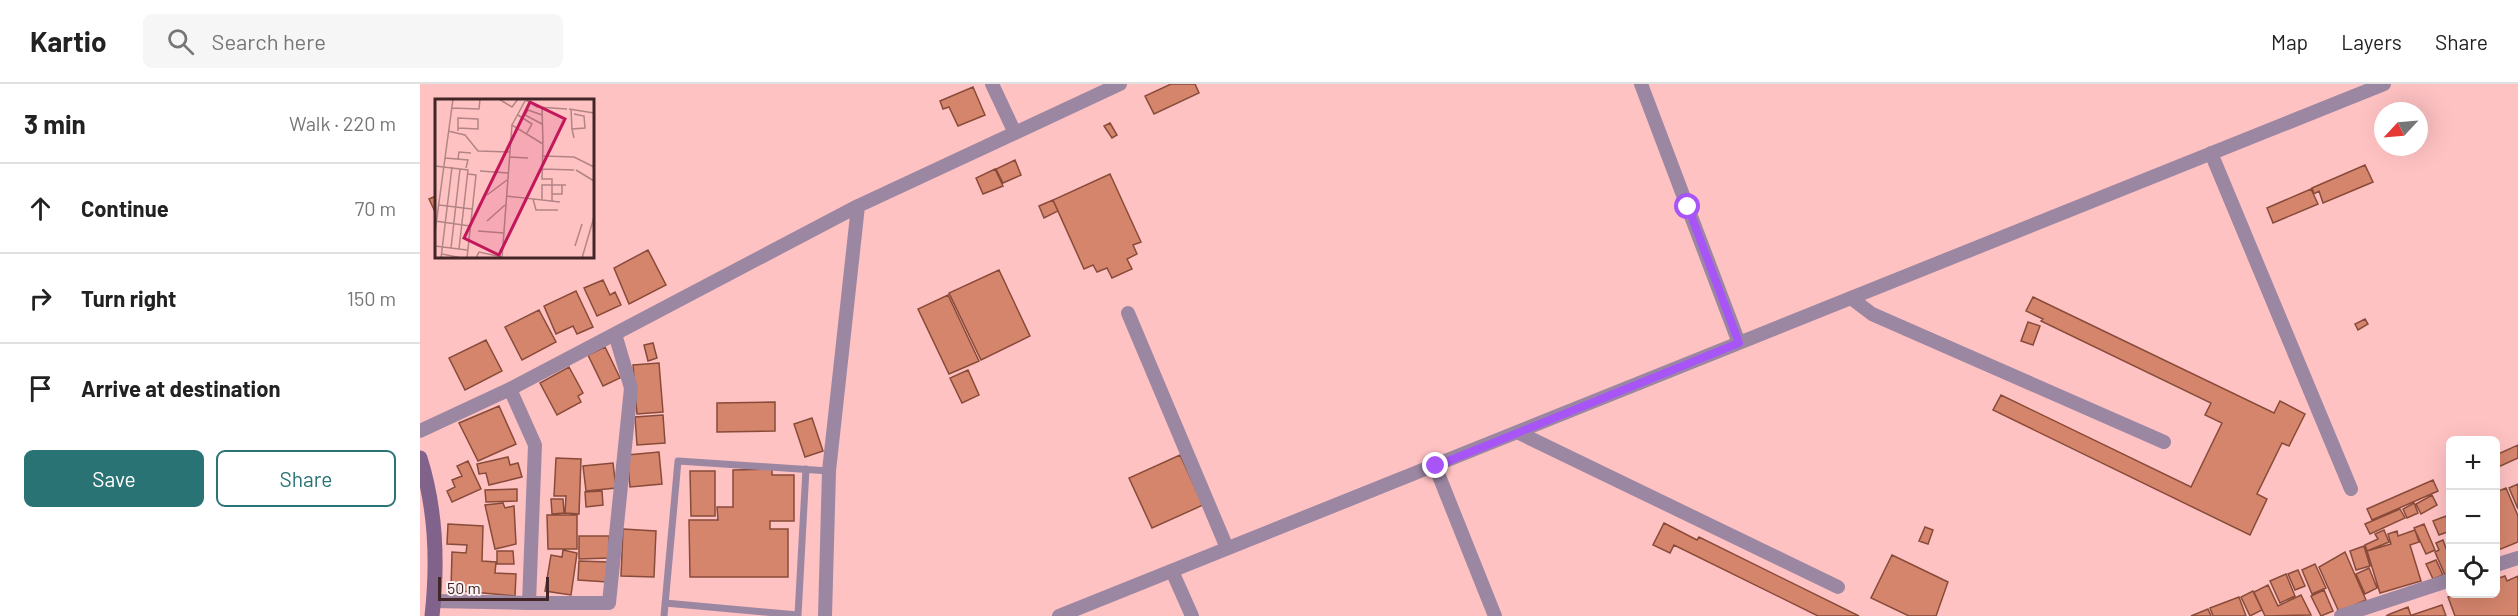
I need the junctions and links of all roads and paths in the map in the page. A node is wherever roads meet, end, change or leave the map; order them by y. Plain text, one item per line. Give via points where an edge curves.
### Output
1 (992, 84) edge
2 (1120, 84) edge
3 (1641, 84) edge
4 (2384, 84) edge
5 (1015, 133) junction
6 (2211, 153) junction
7 (858, 206) junction
8 (1851, 298) junction
9 (1128, 313) dead end
10 (615, 334) junction
11 (1739, 343) junction
12 (510, 389) junction
13 (420, 431) edge
14 (1517, 432) junction
15 (2164, 442) dead end
16 (420, 458) edge
17 (1436, 466) junction
18 (806, 469) junction
19 (829, 471) junction
20 (2351, 489) dead end
21 (1227, 548) junction
22 (2518, 558) edge
23 (2500, 564) edge
24 (1172, 571) junction
25 (2446, 582) edge
26 (1838, 587) dead end
27 (529, 603) junction
28 (665, 603) junction
29 (433, 608) edge
30 (664, 616) edge
31 (825, 616) edge
32 (1059, 616) edge
33 (1192, 616) edge
34 (1495, 616) edge
35 (2341, 616) edge

1 - 5 street
2 - 5 street
3 - 11 street
4 - 6 street
5 - 7 street
6 - 8 street
6 - 20 street
7 - 10 street
7 - 19 street
8 - 11 street
8 - 15 street via 1872,314
9 - 21 street
10 - 12 street
10 - 27 street via 631,388 609,603
11 - 14 street
12 - 13 street
12 - 27 street via 535,445
14 - 17 street
14 - 26 street
16 - 29 main road via 432,503
17 - 21 street
17 - 34 street
18 - 19 lane
18 - 28 lane via 678,460
18 - 28 lane via 798,615
19 - 31 street
21 - 24 street
22 - 23 street
24 - 32 street
24 - 33 street
25 - 35 street
27 - 29 street
28 - 30 lane

